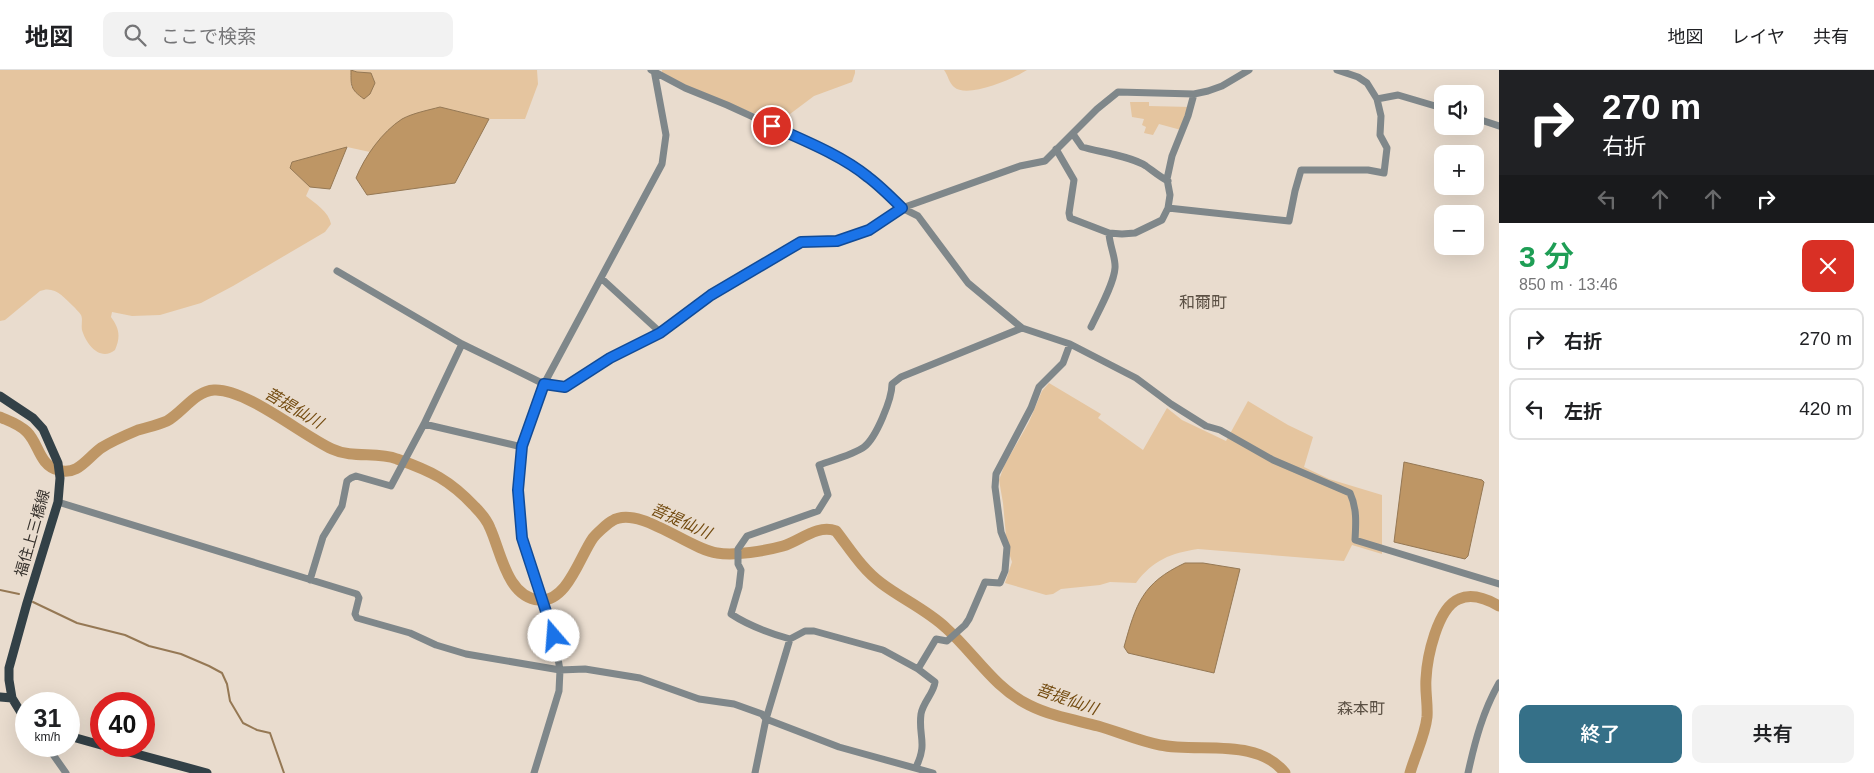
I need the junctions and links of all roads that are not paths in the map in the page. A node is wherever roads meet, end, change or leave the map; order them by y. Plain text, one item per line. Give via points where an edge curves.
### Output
1 (1249, 70) edge
2 (1338, 70) edge
3 (653, 71) edge
4 (1194, 94) junction
5 (1377, 99) junction
6 (1434, 106) edge
7 (1484, 121) edge
8 (1499, 126) edge
9 (1074, 134) junction
10 (1056, 149) junction
11 (1168, 181) junction
12 (902, 208) junction
13 (1168, 208) junction
14 (1109, 233) junction
15 (337, 272) dead end
16 (601, 278) junction
17 (1091, 327) dead end
18 (1022, 328) junction
19 (660, 333) junction
20 (462, 344) junction
21 (1070, 344) junction
22 (544, 384) junction
23 (0, 396) edge
24 (424, 424) junction
25 (522, 446) junction
26 (58, 502) junction
27 (310, 580) junction
28 (1499, 584) edge
29 (790, 639) junction
30 (918, 669) junction
31 (560, 670) junction
32 (1499, 683) edge
33 (0, 697) edge
34 (12, 698) junction
35 (15, 702) edge
36 (766, 719) junction
37 (55, 757) edge
38 (147, 757) edge
39 (916, 767) junction
40 (66, 773) edge
41 (207, 773) edge
42 (534, 773) edge
43 (755, 773) edge
44 (933, 773) edge
45 (1468, 773) edge

1 - 4 street via 1222,86
2 - 5 street via 1367,83
3 - 12 street via 825,150 868,177
3 - 16 street via 666,135 662,164
4 - 9 street via 1118,92
4 - 11 street via 1172,156
5 - 6 street via 1398,95
5 - 13 street via 1381,116 1380,136 1387,148 1384,173 1301,170 1289,221
7 - 8 street
9 - 10 street
9 - 11 street via 1082,146 1134,160
10 - 12 street via 1046,161 1020,166
10 - 14 street via 1074,180 1070,218
11 - 13 street
12 - 18 street via 918,216 968,283
12 - 19 street via 869,230 837,241 801,242 711,295
13 - 14 street via 1162,220 1142,230
14 - 17 street via 1116,267
15 - 20 street
16 - 19 street
16 - 22 street
18 - 21 street
18 - 29 street via 900,377 892,384 892,393 880,424 864,448 820,465 828,495 818,511 746,536 738,549 741,570 731,614 766,632
19 - 22 street via 610,358 565,387
20 - 22 street
20 - 24 street
21 - 28 street via 1136,378 1206,426 1220,430 1273,460 1350,493 1356,517 1355,540
21 - 30 street via 1063,362 1039,387 996,474 1001,532 1007,548 1005,571 1000,583 985,582 965,625 947,641 936,639
22 - 25 street
23 - 26 main road, 福住上三橋線 via 43,429 58,463
24 - 25 street
24 - 27 street via 391,486 356,476 347,481 342,506 322,537
25 - 31 street via 518,490 522,538 554,636
26 - 27 street
26 - 34 main road, 福住上三橋線 via 10,668
27 - 31 street via 359,596 355,614 359,619 410,632 436,645 466,654
29 - 30 street via 805,631 814,631 882,650
29 - 36 street
30 - 39 street via 935,682 922,711 923,750
31 - 36 street via 585,669 640,678 699,699 734,704 762,714
31 - 42 street via 559,692
32 - 45 street via 1475,740
33 - 34 main road
34 - 35 main road
36 - 39 street via 839,748
36 - 43 street
37 - 40 street
38 - 41 main road
39 - 44 street

